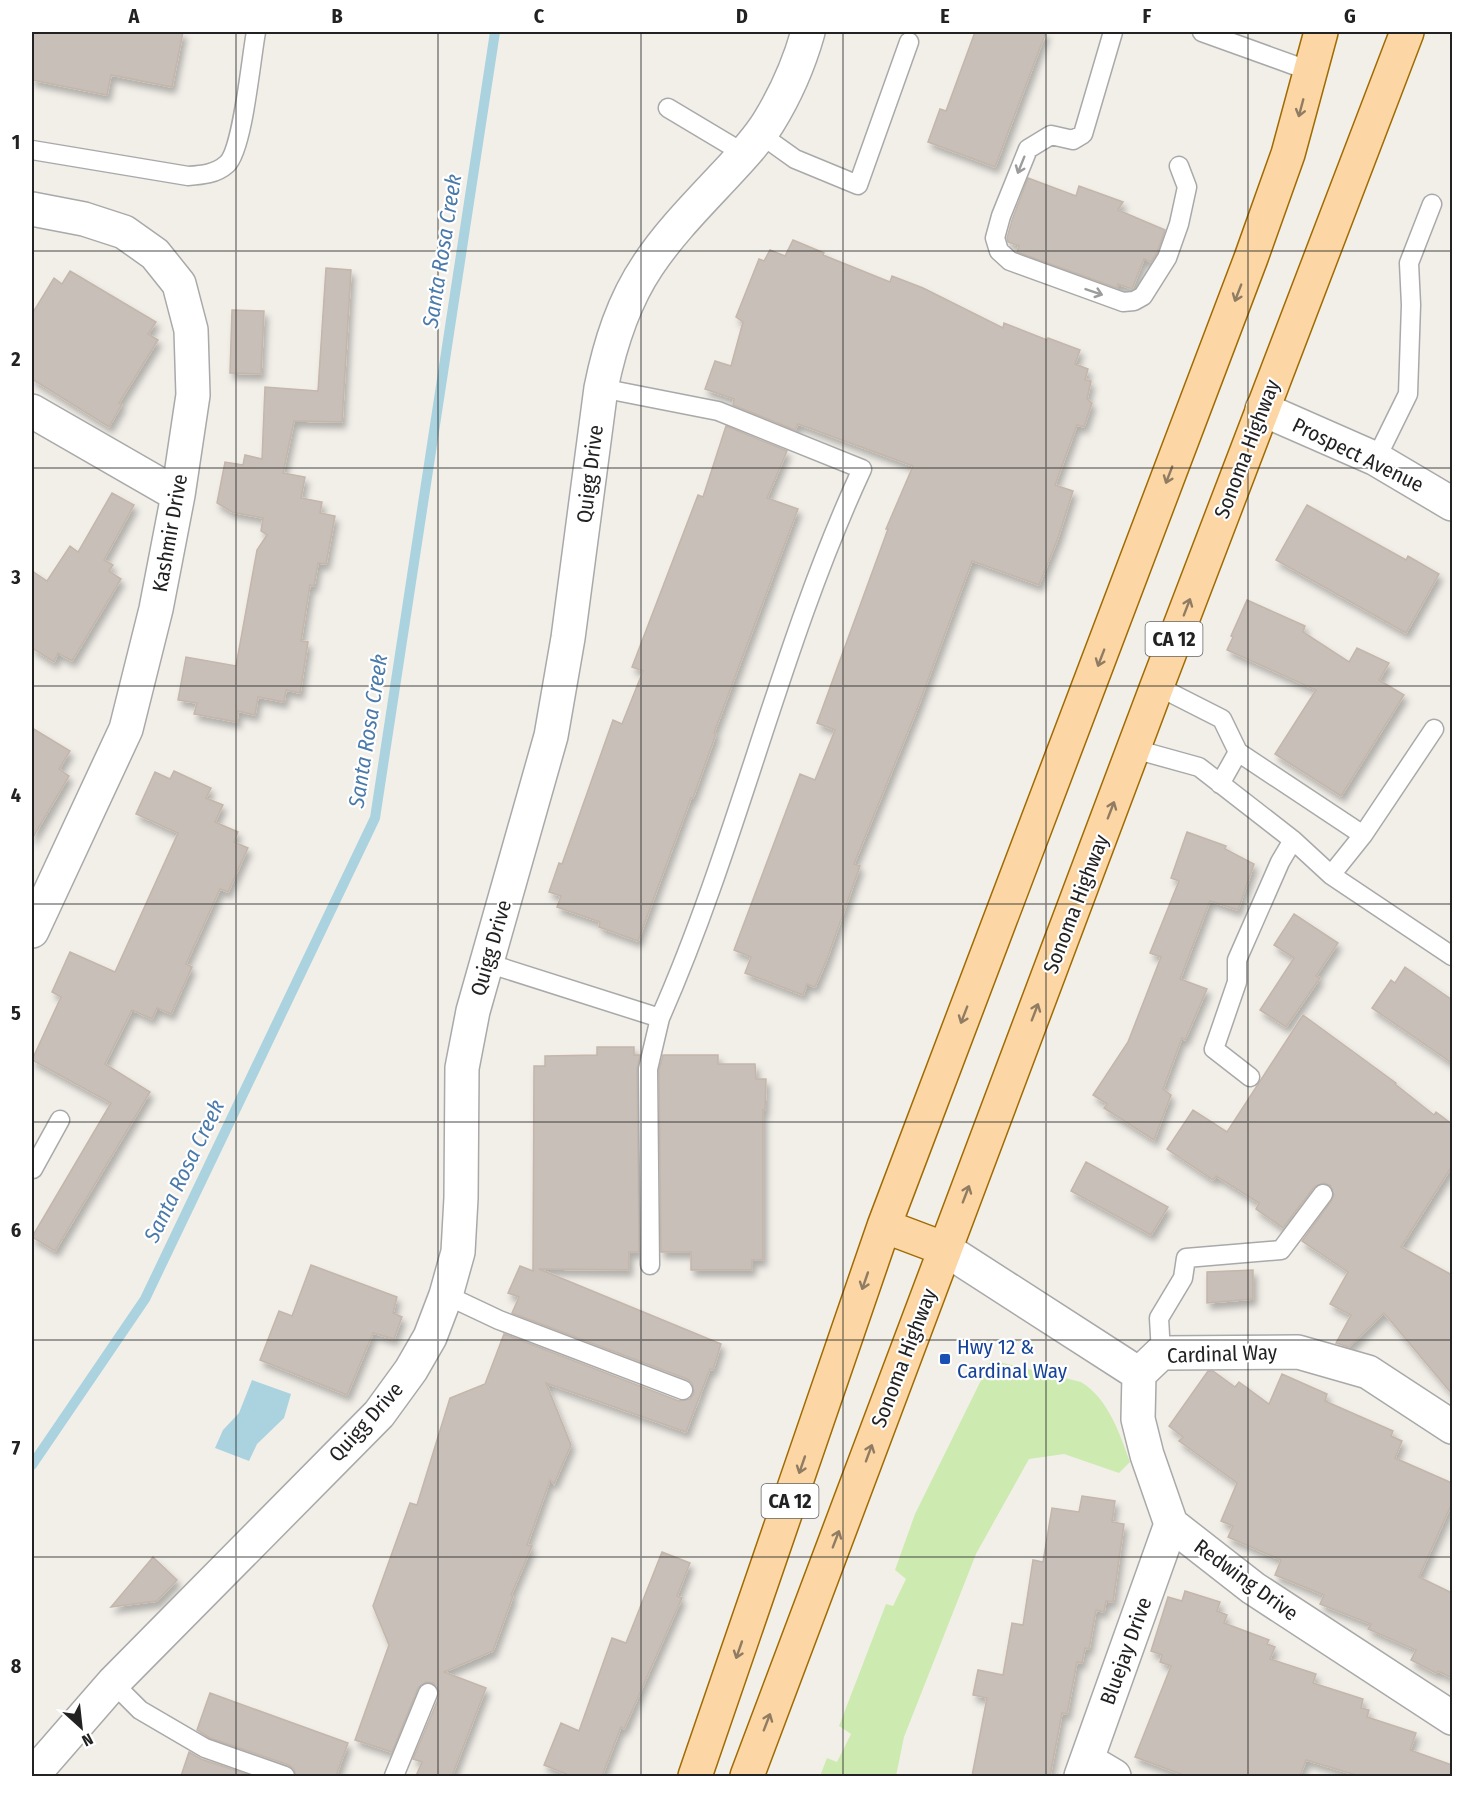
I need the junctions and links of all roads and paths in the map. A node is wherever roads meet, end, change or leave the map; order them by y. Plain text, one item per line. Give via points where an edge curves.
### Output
1 (256, 32) edge
2 (808, 32) edge
3 (1113, 32) edge
4 (1202, 32) edge
5 (1321, 32) edge
6 (1407, 32) edge
7 (909, 42) dead end
8 (1310, 71) junction
9 (668, 108) dead end
10 (753, 144) junction
11 (32, 150) edge
12 (1179, 166) dead end
13 (1432, 204) dead end
14 (32, 209) edge
15 (601, 388) junction
16 (1262, 409) junction
17 (32, 411) edge
18 (1376, 459) junction
19 (178, 495) junction
20 (1452, 504) edge
21 (1157, 686) junction
22 (1434, 729) dead end
23 (1134, 749) junction
24 (1238, 752) junction
25 (1220, 784) junction
26 (1363, 834) junction
27 (1293, 840) junction
28 (1331, 875) junction
29 (32, 931) edge
30 (1452, 956) edge
31 (487, 963) junction
32 (660, 1018) junction
33 (1250, 1077) dead end
34 (60, 1120) dead end
35 (32, 1168) edge
36 (1323, 1194) dead end
37 (884, 1226) junction
38 (945, 1249) junction
39 (650, 1265) dead end
40 (446, 1295) junction
41 (1150, 1364) junction
42 (683, 1390) dead end
43 (1452, 1427) edge
44 (1171, 1524) junction
45 (113, 1683) junction
46 (428, 1692) dead end
47 (1452, 1718) edge
48 (1094, 1771) edge
49 (32, 1776) edge
50 (285, 1776) edge
51 (394, 1776) edge
52 (695, 1776) edge
53 (747, 1776) edge

1 - 11 lane via 238,145 228,164 209,174 188,176
2 - 10 street, Quigg Drive via 790,86
3 -> 12 lane via 1083,134 1073,140 1051,135 1028,149 1001,216 995,238 999,251 1010,261 1123,302 1134,301 1143,296 1167,258 1179,224 1187,188
4 - 8 lane
5 - 8 main road, CA 12
6 - 16 main road, Sonoma Highway / CA 12
7 - 10 lane via 858,185
8 -> 37 main road, CA 12 via 1288,154 1251,258
9 - 10 lane
10 - 15 street, Quigg Drive via 672,233 647,267 609,348
13 - 18 lane via 1409,263 1408,394
14 - 19 street, Kashmir Drive via 124,232 155,254 179,284 191,330 193,394
15 - 31 street, Quigg Drive via 551,736
15 - 32 lane via 718,411 862,468 793,639 716,878
16 - 18 street, Prospect Avenue
21 -> 16 main road, Sonoma Highway / CA 12
17 - 19 street
18 - 20 street, Prospect Avenue
19 - 29 street, Kashmir Drive via 156,609 126,729
21 - 23 main road, Sonoma Highway / CA 12
21 - 24 lane via 1222,719
22 - 26 lane
23 - 25 lane via 1199,767
38 -> 23 main road, Sonoma Highway / CA 12
24 - 25 lane
24 - 26 lane
25 - 27 lane
26 - 28 lane
27 - 28 lane
27 - 33 lane via 1237,960 1237,982 1214,1049
28 - 30 lane
31 - 32 lane
31 - 40 street, Quigg Drive via 462,1068 458,1252
32 - 39 lane via 648,1069
34 - 35 lane
36 - 41 lane via 1281,1250 1186,1258 1183,1278 1159,1318
37 - 38 main road
37 -> 52 main road, CA 12
38 - 41 street, Cardinal Way
53 -> 38 main road, Sonoma Highway / CA 12
40 - 42 lane via 499,1320
40 - 45 street, Quigg Drive via 411,1370 379,1414
41 - 43 street, Cardinal Way via 1298,1352 1368,1372
41 - 44 street via 1138,1419
44 - 47 street, Redwing Drive via 1253,1588
44 - 48 street, Bluejay Drive
45 - 49 street, Quigg Drive
45 - 50 lane via 140,1710 205,1748
46 - 51 lane

